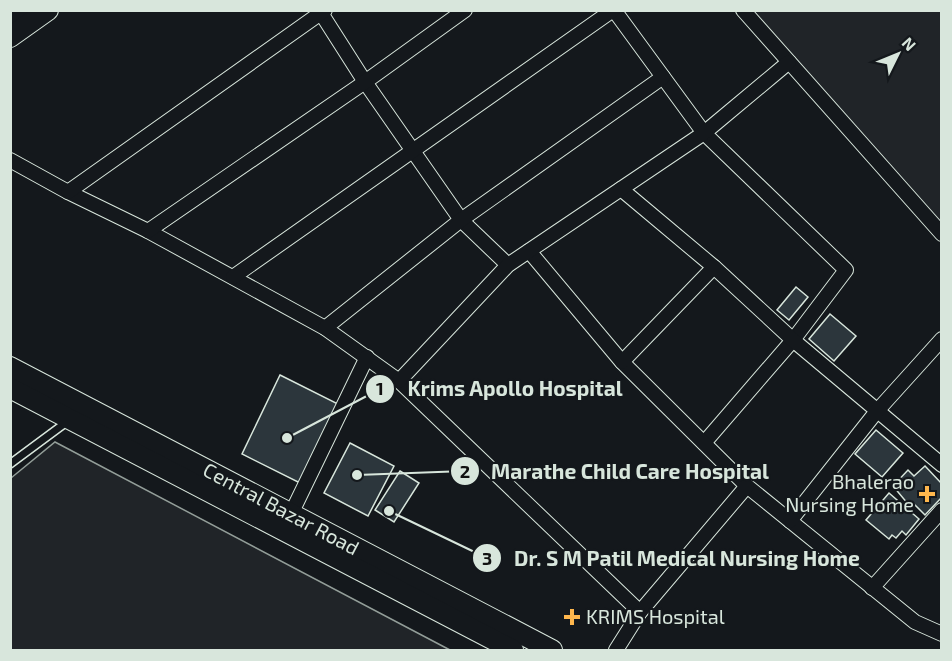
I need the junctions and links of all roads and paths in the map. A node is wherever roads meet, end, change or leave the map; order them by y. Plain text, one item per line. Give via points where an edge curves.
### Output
1 (21, 10) edge
2 (48, 10) edge
3 (465, 10) edge
4 (614, 10) edge
5 (743, 10) edge
6 (323, 12) edge
7 (10, 16) edge
8 (10, 37) edge
9 (789, 62) junction
10 (663, 77) junction
11 (365, 82) junction
12 (704, 133) junction
13 (413, 150) junction
14 (10, 160) edge
15 (621, 189) junction
16 (68, 192) junction
17 (461, 220) junction
18 (148, 231) junction
19 (942, 234) edge
20 (529, 251) junction
21 (508, 265) junction
22 (714, 267) junction
23 (233, 277) junction
24 (325, 328) junction
25 (942, 339) edge
26 (793, 340) junction
27 (367, 357) junction
28 (622, 362) junction
29 (10, 367) edge
30 (399, 381) junction
31 (10, 388) edge
32 (878, 411) junction
33 (70, 420) junction
34 (704, 443) junction
35 (10, 464) edge
36 (942, 465) edge
37 (747, 486) junction
38 (942, 510) edge
39 (291, 514) junction
40 (790, 521) junction
41 (872, 588) junction
42 (640, 612) junction
43 (939, 628) edge
44 (513, 651) edge
45 (552, 651) edge
46 (616, 651) edge

1 - 7 main road
2 - 8 main road
3 - 11 street
4 - 10 street
4 - 13 street
5 - 9 street
6 - 11 street
6 - 16 street
9 - 12 street
9 - 19 street
10 - 12 street
10 - 17 street
11 - 13 street
11 - 18 street
12 - 15 street
12 - 26 street via 846,270
13 - 17 street
13 - 23 street
14 - 16 street
15 - 20 street
15 - 22 street
16 - 18 street
17 - 21 street
17 - 24 street
18 - 23 street
20 - 21 street
20 - 28 street
21 - 30 street
22 - 26 street
22 - 28 street
23 - 24 street
24 - 27 street
25 - 32 street
26 - 32 street
26 - 34 street
27 - 30 street
27 - 39 street
28 - 34 street
29 - 39 main road, Central Bazar Road
30 - 42 street
31 - 33 main road, Central Bazar Road
32 - 36 street
32 - 40 street
33 - 35 lane
33 - 44 main road, Central Bazar Road
34 - 37 street
37 - 40 street
37 - 42 street
38 - 41 street
39 - 45 main road, Central Bazar Road
40 - 41 street
41 - 43 street via 915,622
42 - 46 street

